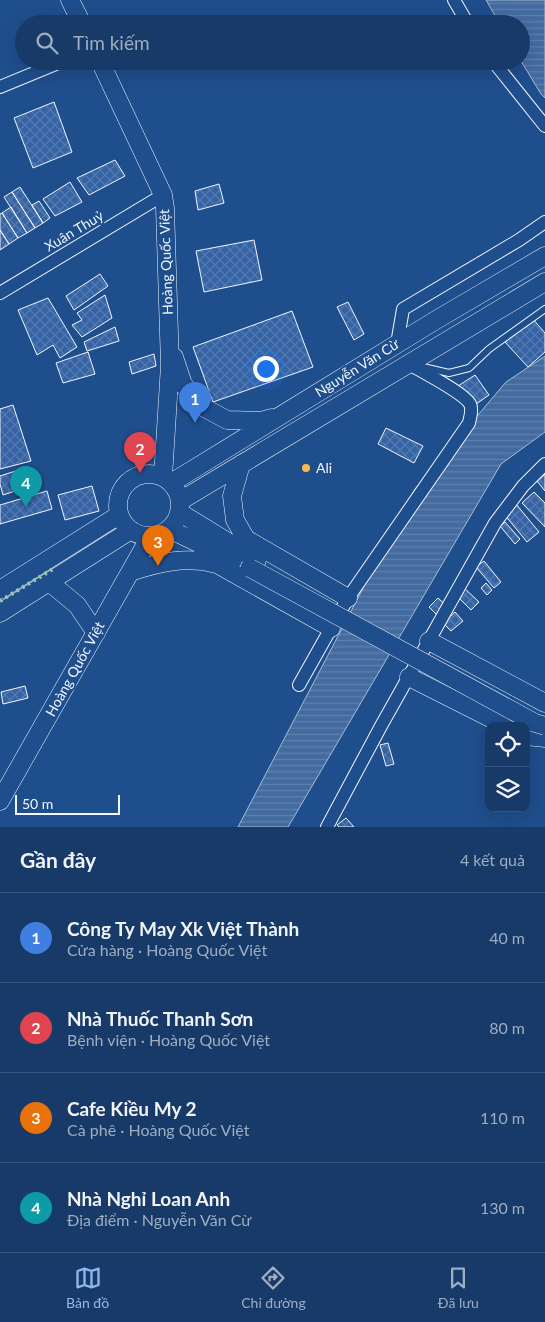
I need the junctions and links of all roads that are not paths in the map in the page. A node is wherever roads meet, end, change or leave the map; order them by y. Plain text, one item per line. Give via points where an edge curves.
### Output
1 (70, 0) edge
2 (454, 0) edge
3 (78, 15) edge
4 (463, 15) edge
5 (41, 70) edge
6 (104, 70) edge
7 (500, 70) edge
8 (0, 87) edge
9 (545, 126) edge
10 (163, 195) junction
11 (545, 222) edge
12 (545, 256) edge
13 (545, 282) edge
14 (0, 293) edge
15 (545, 309) edge
16 (169, 344) junction
17 (396, 344) junction
18 (409, 364) junction
19 (280, 416) junction
20 (242, 464) junction
21 (545, 464) edge
22 (167, 480) junction
23 (179, 506) junction
24 (119, 515) junction
25 (169, 529) junction
26 (131, 530) junction
27 (150, 536) junction
28 (254, 564) junction
29 (130, 572) junction
30 (48, 582) junction
31 (0, 590) edge
32 (348, 598) junction
33 (0, 613) edge
34 (331, 628) junction
35 (96, 633) junction
36 (429, 641) junction
37 (409, 677) junction
38 (299, 685) dead end
39 (545, 703) edge
40 (545, 719) edge
41 (498, 722) edge
42 (545, 726) edge
43 (530, 736) edge
44 (545, 738) edge
45 (0, 801) edge
46 (327, 827) edge

1 - 3 street
2 - 4 street
5 - 8 street
6 - 10 street, Hoàng Quốc Việt
7 - 9 street
10 - 14 street, Xuân Thuỷ
10 - 16 street, Hoàng Quốc Việt
11 - 17 street via 403,309
12 - 17 street, Nguyễn Văn Cừ
13 - 18 street, Nguyễn Văn Cừ
15 - 18 lane via 489,349 469,368 449,373
16 - 19 street via 183,384 201,406 227,420 261,421
16 - 22 street, Hoàng Quốc Việt
17 - 19 street, Nguyễn Văn Cừ
18 - 20 street, Nguyễn Văn Cừ
18 - 32 street via 457,393 470,403 472,412 468,423
19 - 22 street, Nguyễn Văn Cừ
20 - 23 street, Nguyễn Văn Cừ
20 - 32 street via 232,496 235,520 246,539
21 - 36 street via 523,486 495,523
22 - 23 street via 178,493
22 - 24 street via 154,474 133,478 120,493
23 - 25 street via 176,522
23 - 28 street
24 - 26 street
24 - 31 street
25 - 27 street
25 - 28 street
26 - 27 street
26 - 30 street
27 - 29 street, Hoàng Quốc Việt
28 - 40 street via 532,709
28 - 42 street, bridge via 534,723
29 - 34 street via 177,559 217,564
29 - 35 street, Hoàng Quốc Việt
30 - 33 street
30 - 35 street via 77,605
32 - 34 street
34 - 38 street
35 - 45 street, Hoàng Quốc Việt
36 - 37 street
36 - 39 street
37 - 41 street
37 - 46 street
43 - 44 street

